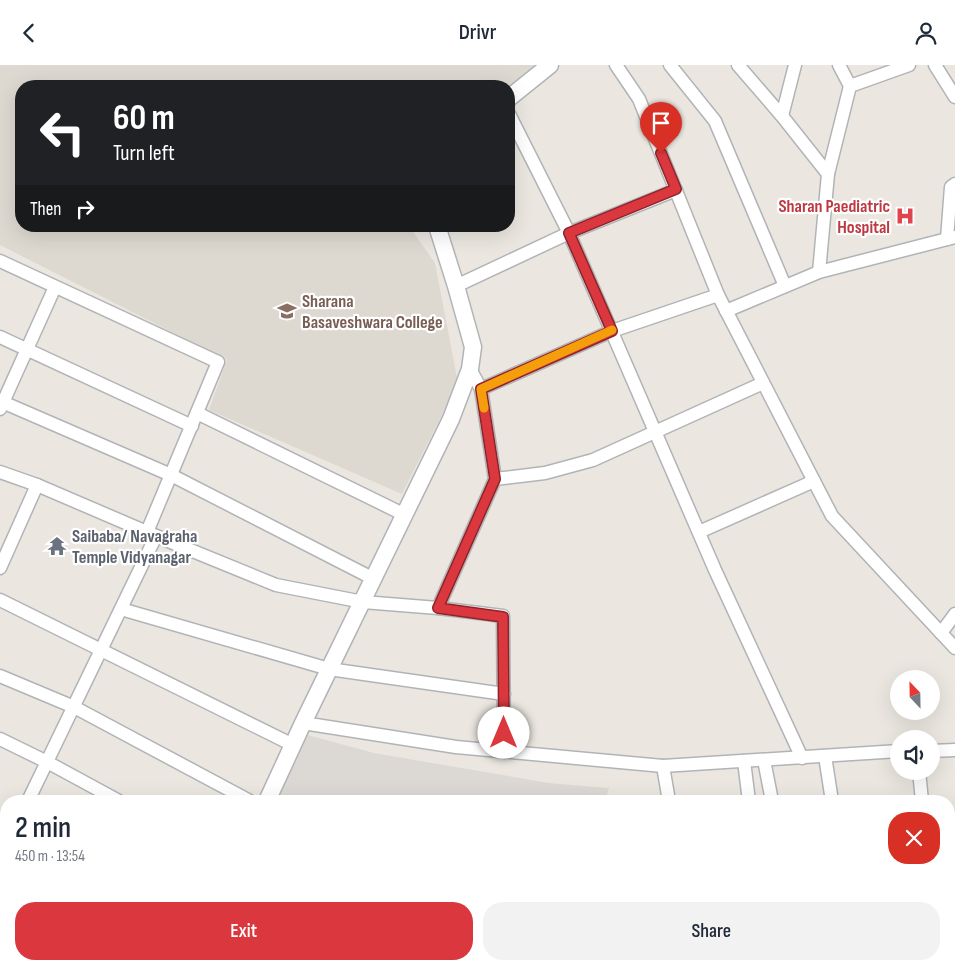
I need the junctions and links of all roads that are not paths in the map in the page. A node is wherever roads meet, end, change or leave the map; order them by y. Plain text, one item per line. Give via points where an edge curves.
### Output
1 (550, 65) edge
2 (616, 65) edge
3 (670, 65) edge
4 (738, 65) edge
5 (795, 65) edge
6 (839, 65) edge
7 (909, 65) edge
8 (935, 65) edge
9 (850, 86) junction
10 (515, 93) edge
11 (955, 97) edge
12 (782, 115) junction
13 (515, 126) edge
14 (828, 174) junction
15 (955, 184) edge
16 (676, 189) junction
17 (439, 232) edge
18 (569, 233) junction
19 (951, 238) edge
20 (0, 261) edge
21 (819, 272) junction
22 (456, 286) junction
23 (785, 286) junction
24 (55, 287) junction
25 (718, 295) junction
26 (726, 311) junction
27 (612, 331) junction
28 (0, 337) edge
29 (27, 349) junction
30 (470, 369) junction
31 (763, 383) junction
32 (481, 389) junction
33 (1, 404) edge
34 (197, 413) junction
35 (192, 426) junction
36 (656, 433) junction
37 (0, 472) edge
38 (171, 475) junction
39 (495, 479) junction
40 (814, 481) junction
41 (37, 485) junction
42 (405, 515) junction
43 (699, 532) junction
44 (151, 535) junction
45 (0, 568) edge
46 (374, 579) junction
47 (0, 600) edge
48 (363, 602) junction
49 (438, 608) junction
50 (121, 609) junction
51 (955, 614) edge
52 (940, 633) junction
53 (955, 648) edge
54 (101, 649) junction
55 (329, 669) junction
56 (0, 676) edge
57 (504, 694) junction
58 (74, 707) junction
59 (303, 723) junction
60 (0, 739) edge
61 (292, 745) junction
62 (955, 750) edge
63 (940, 751) edge
64 (504, 752) junction
65 (890, 752) edge
66 (825, 756) junction
67 (802, 758) junction
68 (764, 760) junction
69 (744, 761) junction
70 (47, 762) junction
71 (662, 765) junction
72 (920, 780) edge
73 (31, 795) edge
74 (94, 795) edge
75 (239, 795) edge
76 (270, 795) edge
77 (668, 795) edge
78 (748, 795) edge
79 (771, 795) edge
80 (831, 795) edge
81 (921, 795) edge

1 - 10 street
2 - 16 street via 639,99
3 - 23 street via 715,121
4 - 12 street
5 - 12 street
6 - 9 street
7 - 9 street
8 - 11 street
9 - 14 street
12 - 14 street
13 - 18 street
14 - 21 street
15 - 19 street via 952,187
16 - 18 street
16 - 25 street
17 - 22 street
18 - 22 street
18 - 27 street
19 - 21 street
20 - 24 street
21 - 23 street
22 - 30 street via 473,347
23 - 26 street
24 - 29 street
24 - 34 street via 218,362
25 - 26 street
25 - 27 street
26 - 31 street
27 - 32 street
27 - 36 street
28 - 29 street
29 - 33 street
29 - 35 street
30 - 32 street
30 - 42 street via 451,419
31 - 36 street
31 - 40 street
32 - 39 street
33 - 38 street
34 - 35 street
34 - 42 street
35 - 38 street
36 - 39 street via 593,460 545,473
36 - 43 street
37 - 41 street
38 - 44 street
38 - 46 street
39 - 49 street
40 - 43 street
40 - 52 street via 832,516
41 - 44 street
41 - 45 street
42 - 46 street
43 - 67 street
44 - 48 street via 276,585
44 - 50 street
46 - 48 street
47 - 54 street
48 - 49 street
48 - 55 street
49 - 57 street via 503,617
50 - 54 street
50 - 55 street
51 - 52 street
52 - 53 street
54 - 58 street
54 - 61 street
55 - 57 street
55 - 59 street
56 - 58 street
57 - 64 street
58 - 70 street
58 - 75 street
59 - 61 street
59 - 64 street
60 - 70 street
61 - 76 street
62 - 63 street
64 - 71 street
65 - 66 street
66 - 67 street
66 - 80 street
67 - 68 street
68 - 69 street
68 - 79 street
69 - 71 street
69 - 78 street
70 - 73 street
70 - 74 street
71 - 77 street
72 - 81 street

